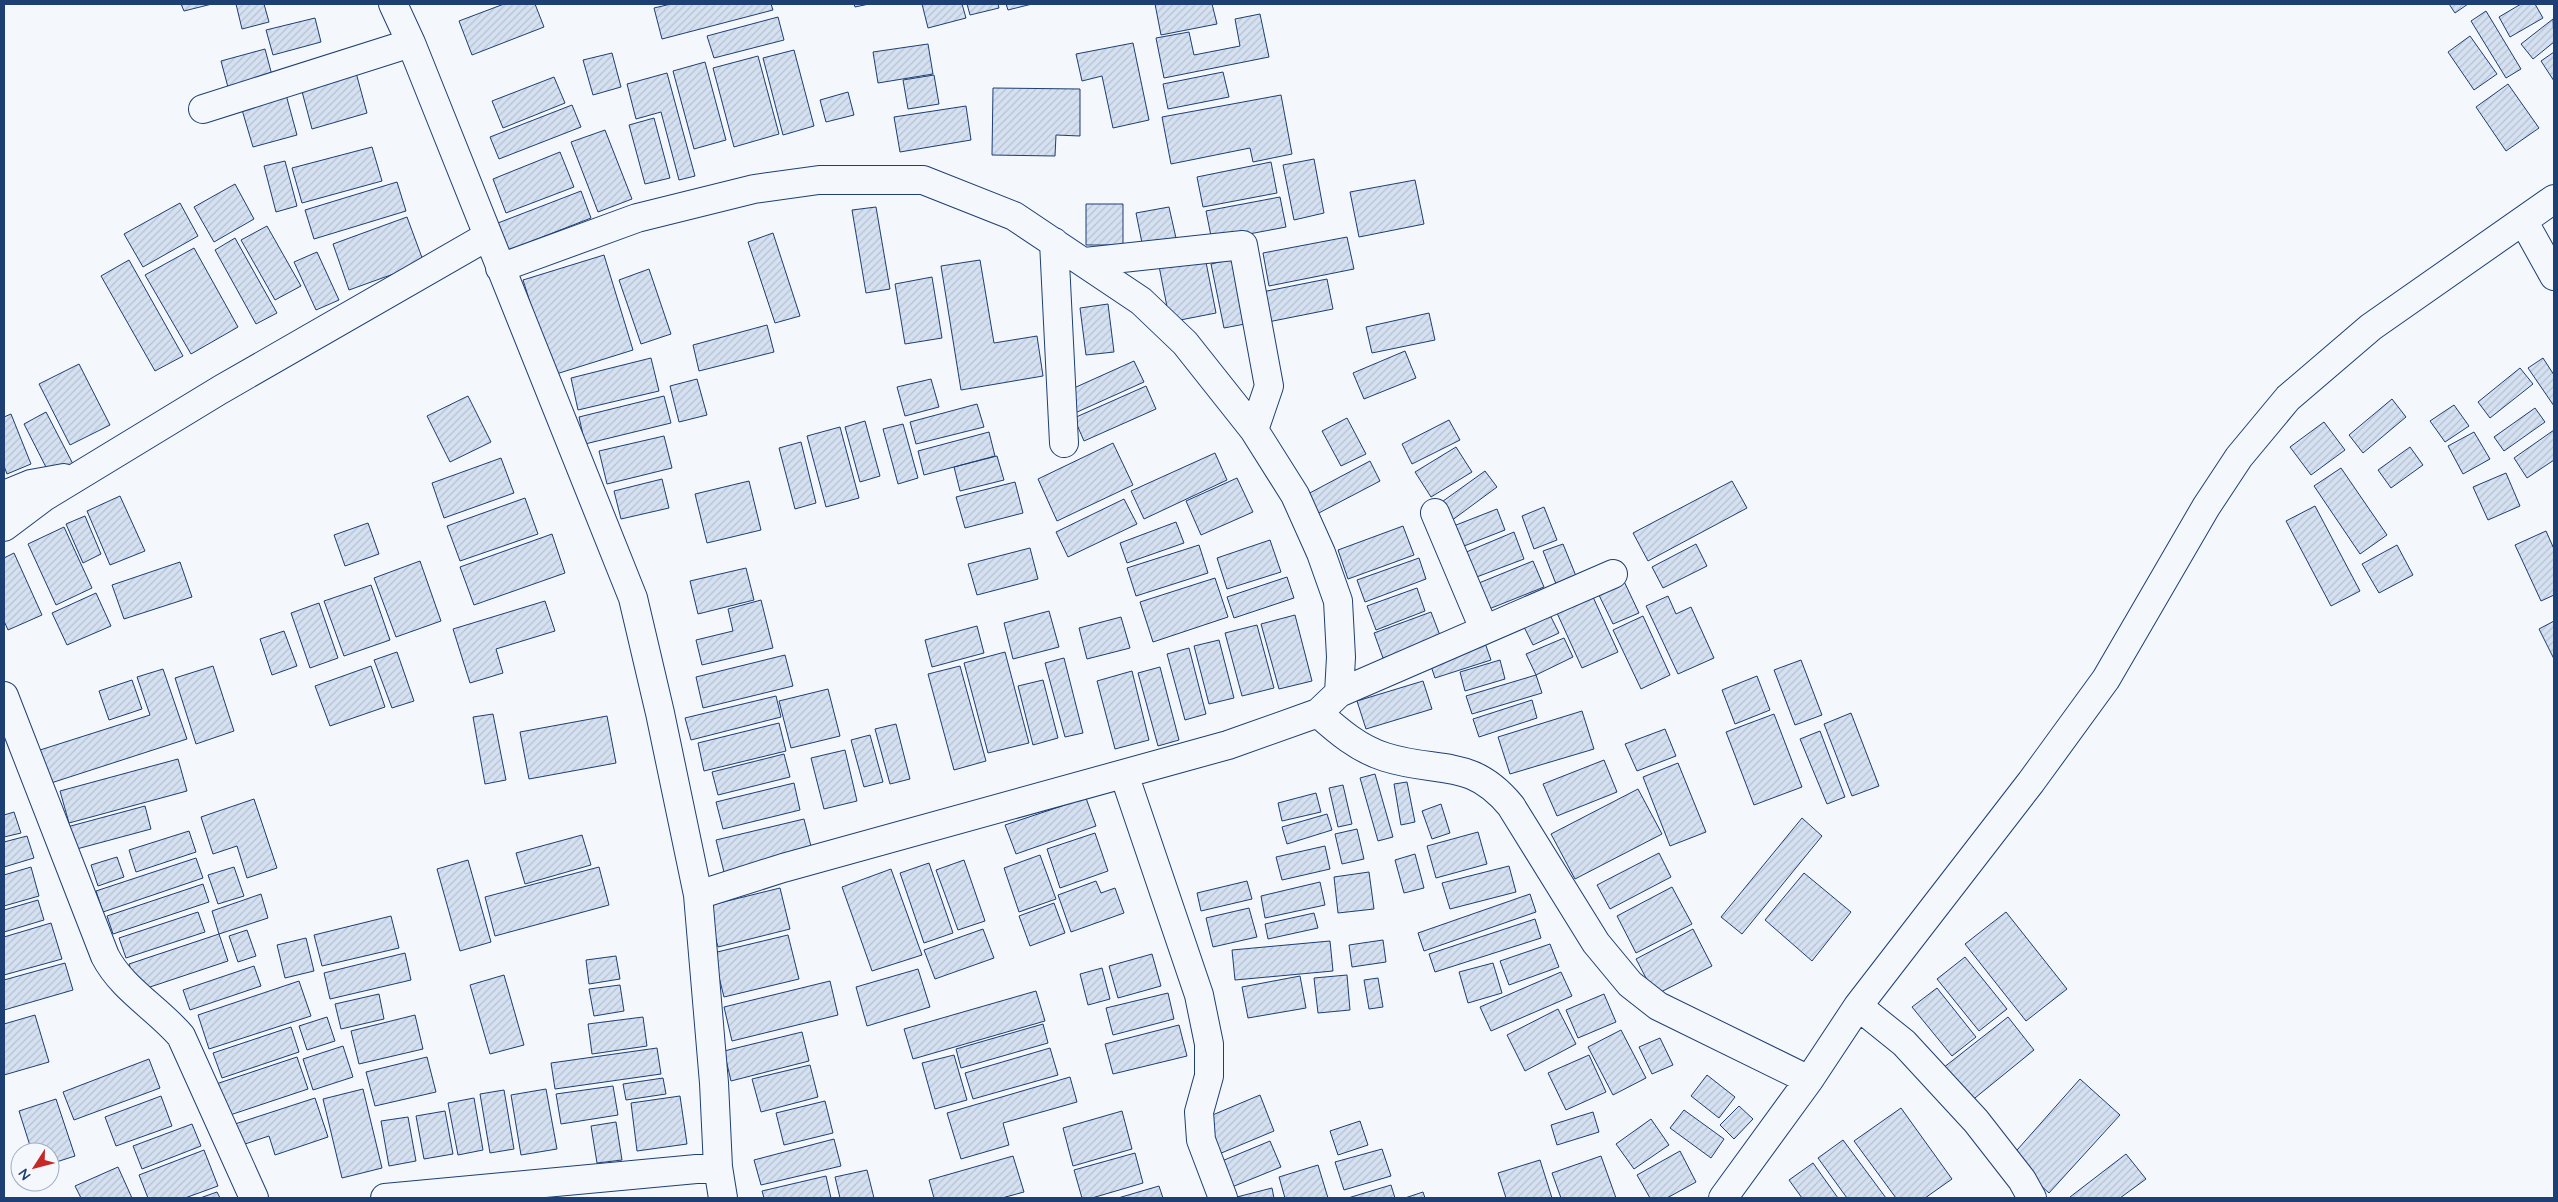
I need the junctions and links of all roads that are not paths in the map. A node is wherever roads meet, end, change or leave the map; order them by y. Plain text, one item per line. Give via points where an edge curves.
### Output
1 (392, 4) edge
2 (411, 43) junction
3 (203, 109) dead end
4 (2554, 199) edge
5 (2524, 222) junction
6 (488, 236) junction
7 (1054, 242) junction
8 (1085, 262) junction
9 (500, 268) junction
10 (2554, 276) edge
11 (1254, 430) junction
12 (1064, 443) dead end
13 (78, 476) junction
14 (4, 495) edge
15 (1434, 514) dead end
16 (4, 527) edge
17 (1613, 574) dead end
18 (1484, 629) junction
19 (1339, 693) junction
20 (4, 696) edge
21 (1318, 714) junction
22 (1124, 774) junction
23 (698, 895) junction
24 (1858, 1006) junction
25 (1809, 1080) junction
26 (718, 1167) junction
27 (254, 1198) edge
28 (384, 1198) edge
29 (723, 1198) edge
30 (1223, 1198) edge
31 (1723, 1198) edge
32 (2032, 1198) edge

1 - 2 street
2 - 3 street
2 - 6 street
4 - 5 street
5 - 10 street
5 - 24 street via 2370,327 2288,398 2239,457 2206,507 2106,679
6 - 9 street
6 - 13 street
7 - 8 street
7 - 9 street via 1014,216 923,180 819,180 754,189 637,218
7 - 12 street
8 - 11 street via 1141,301 1185,343
8 - 11 street via 1243,245 1269,386
9 - 23 street via 633,598
11 - 19 street via 1295,495 1338,601
13 - 14 street via 31,484
13 - 16 street
15 - 18 street
17 - 18 street
18 - 19 street
19 - 21 street
20 - 27 street via 104,956 118,978 181,1036
21 - 22 street via 1228,745
21 - 25 street via 1346,738 1368,751 1386,758 1446,767 1476,776 1498,790 1596,943 1630,984 1658,1006
22 - 23 street via 783,868
22 - 30 street via 1199,995 1209,1044 1209,1076 1199,1112 1201,1140
23 - 26 street
24 - 25 street
24 - 32 street via 1904,1043 1976,1121
25 - 31 street
26 - 28 street
26 - 29 street

